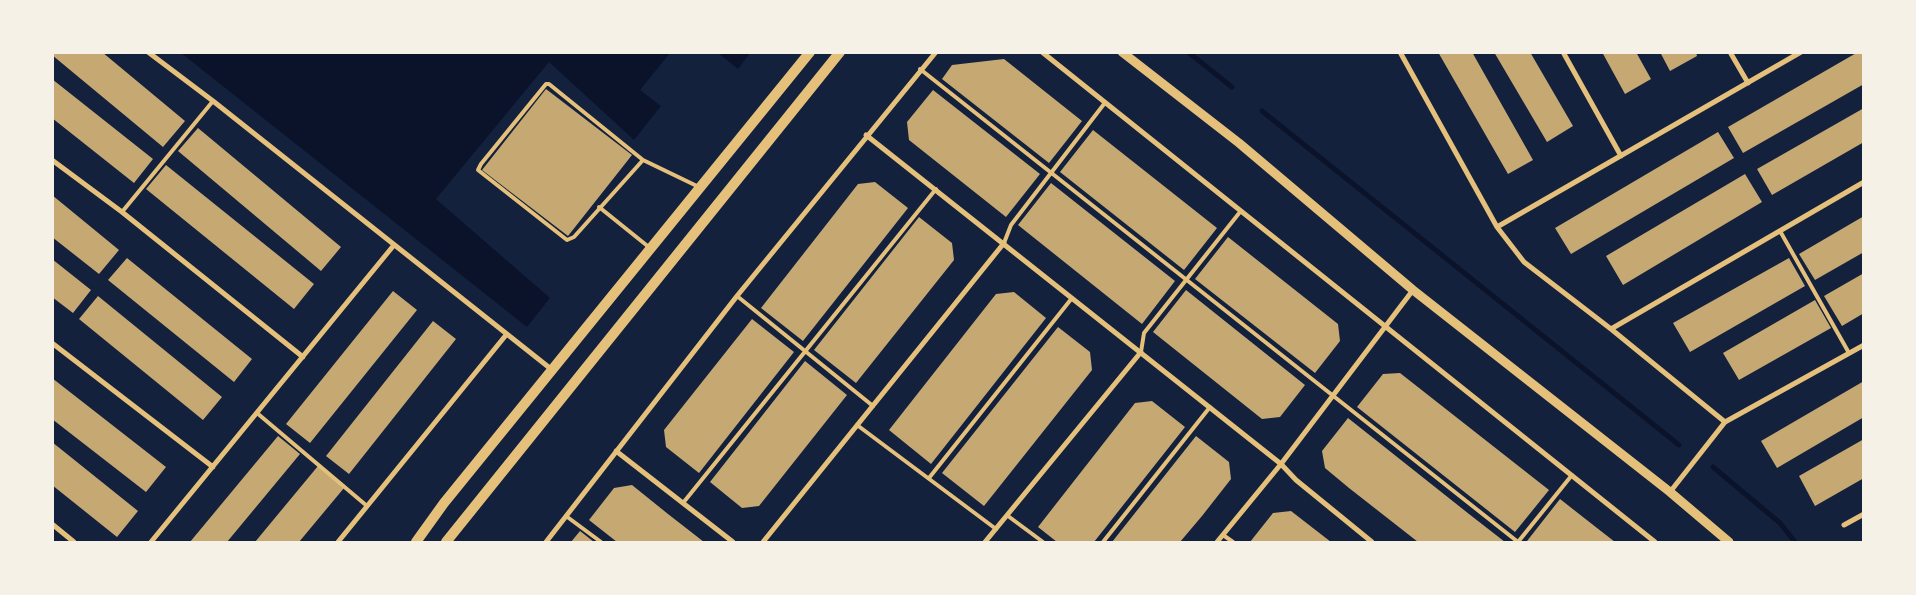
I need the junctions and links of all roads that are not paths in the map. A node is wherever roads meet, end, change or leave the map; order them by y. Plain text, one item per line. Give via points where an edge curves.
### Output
1 (148, 52) edge
2 (810, 52) edge
3 (840, 52) edge
4 (936, 52) edge
5 (1042, 52) edge
6 (1122, 52) edge
7 (1400, 52) edge
8 (1563, 52) edge
9 (1730, 52) edge
10 (1801, 52) edge
11 (920, 69) junction
12 (1748, 83) junction
13 (213, 101) junction
14 (1104, 104) junction
15 (866, 134) junction
16 (1621, 156) junction
17 (52, 160) edge
18 (643, 160) junction
19 (1050, 173) junction
20 (1864, 182) edge
21 (700, 187) junction
22 (936, 190) junction
23 (599, 207) junction
24 (122, 212) junction
25 (1240, 212) junction
26 (1497, 227) junction
27 (1780, 231) junction
28 (1004, 244) junction
29 (394, 245) junction
30 (650, 248) junction
31 (1187, 280) junction
32 (1413, 290) junction
33 (736, 296) junction
34 (1072, 298) junction
35 (1384, 328) junction
36 (1611, 329) junction
37 (506, 334) junction
38 (52, 343) edge
39 (1864, 345) edge
40 (805, 351) junction
41 (1141, 352) junction
42 (1849, 353) junction
43 (303, 357) junction
44 (551, 369) junction
45 (1333, 395) junction
46 (873, 406) junction
47 (1210, 407) junction
48 (257, 413) junction
49 (1725, 422) junction
50 (857, 426) junction
51 (616, 450) junction
52 (1281, 464) junction
53 (213, 467) junction
54 (1572, 475) junction
55 (930, 478) junction
56 (1670, 492) junction
57 (683, 503) junction
58 (367, 506) junction
59 (1864, 514) edge
60 (566, 516) junction
61 (1008, 516) junction
62 (52, 524) edge
63 (1844, 525) dead end
64 (996, 529) junction
65 (1223, 535) junction
66 (448, 541) edge
67 (74, 542) edge
68 (151, 542) edge
69 (338, 542) edge
70 (416, 542) edge
71 (546, 542) edge
72 (601, 542) edge
73 (733, 542) edge
74 (763, 542) edge
75 (984, 542) edge
76 (1043, 542) edge
77 (1103, 542) edge
78 (1217, 542) edge
79 (1233, 542) edge
80 (1372, 542) edge
81 (1656, 542) edge
82 (1729, 542) edge

1 - 13 street
2 - 21 main road
3 - 66 main road
4 - 11 street
5 - 14 street
6 - 32 street via 1239,143
7 - 26 street
8 - 16 street
9 - 12 street
10 - 12 street
11 - 15 street
11 - 19 lane
12 - 16 street
13 - 24 lane
13 - 29 street
14 - 19 lane
14 - 25 street
15 - 22 street
15 - 33 street
16 - 26 street
17 - 24 street
18 - 21 lane
18 - 23 lane
18 - 23 lane via 546,84 478,170 567,240
19 - 28 lane via 1011,225
19 - 31 lane
20 - 27 street
21 - 30 main road
22 - 28 street
22 - 40 lane
23 - 30 lane
24 - 43 street
25 - 31 lane
25 - 35 street
26 - 36 street via 1524,262
27 - 36 street
27 - 42 lane
28 - 34 street
28 - 46 street
29 - 37 street
29 - 43 street
30 - 44 main road
31 - 41 lane via 1144,333
31 - 45 lane
32 - 35 street
32 - 56 street
33 - 40 lane
33 - 51 street
34 - 41 street
34 - 55 lane
35 - 45 street
35 - 54 street
36 - 49 street
37 - 44 street
37 - 58 street
38 - 53 street
39 - 42 street
40 - 46 lane
40 - 57 lane
41 - 47 street
41 - 61 street
42 - 49 street
43 - 48 street
44 - 70 main road
45 - 52 street
45 - 54 lane via 1518,542
46 - 50 street
47 - 52 street
47 - 77 lane
48 - 53 street
48 - 58 lane
49 - 56 street
50 - 55 lane
50 - 74 street
51 - 57 street
51 - 60 street
52 - 65 street
52 - 80 street
53 - 68 street
54 - 81 street
55 - 64 lane
56 - 82 street
57 - 73 street
58 - 69 street
59 - 63 street
60 - 71 street
60 - 72 lane
61 - 64 street
61 - 76 lane
62 - 67 street
64 - 75 street
65 - 78 street
65 - 79 lane

